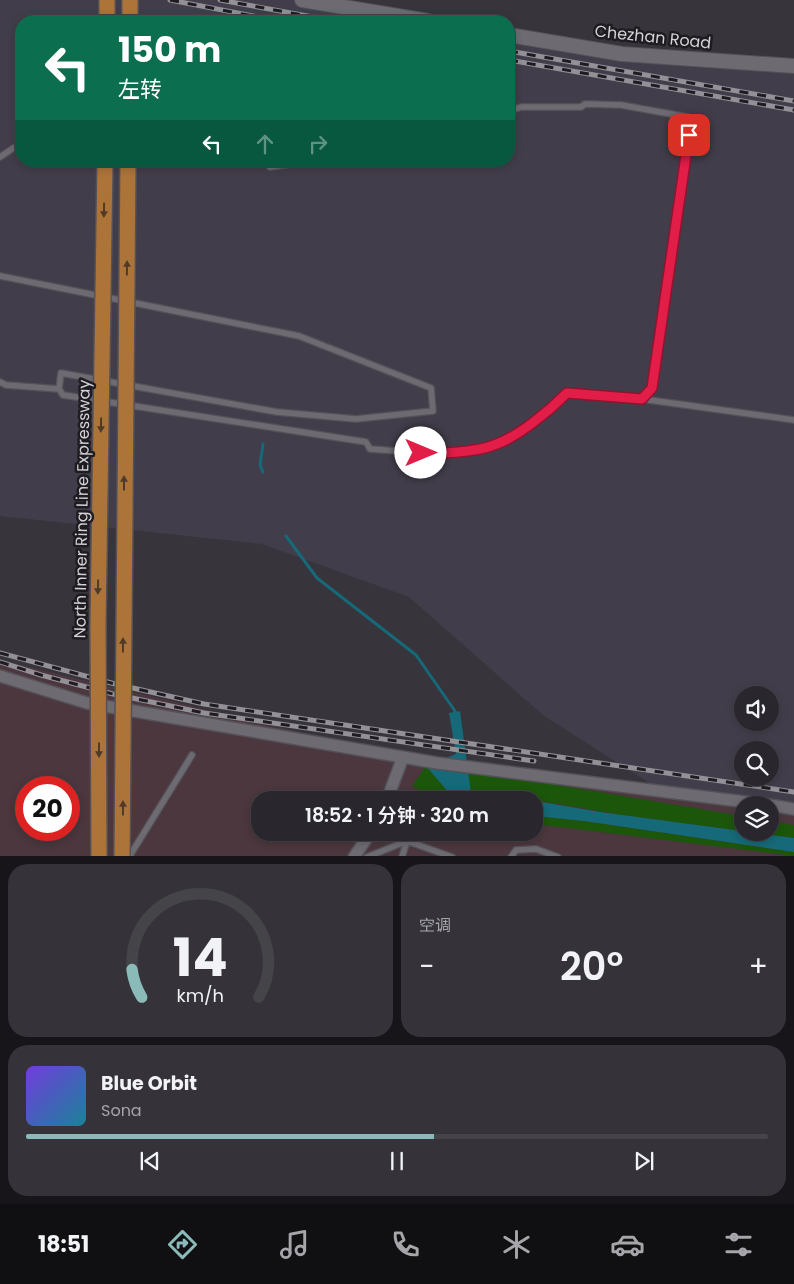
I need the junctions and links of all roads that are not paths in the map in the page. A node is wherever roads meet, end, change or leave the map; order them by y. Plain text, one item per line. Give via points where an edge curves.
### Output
1 (107, 0) edge
2 (130, 0) edge
3 (302, 0) edge
4 (107, 15) edge
5 (130, 15) edge
6 (392, 15) edge
7 (515, 36) edge
8 (794, 66) edge
9 (515, 109) edge
10 (15, 146) edge
11 (0, 157) edge
12 (105, 167) edge
13 (128, 167) edge
14 (0, 276) edge
15 (0, 382) edge
16 (59, 389) junction
17 (642, 399) junction
18 (794, 420) edge
19 (0, 676) edge
20 (192, 755) dead end
21 (403, 757) junction
22 (390, 791) edge
23 (734, 800) edge
24 (779, 806) edge
25 (794, 809) edge
26 (365, 841) edge
27 (407, 841) junction
28 (99, 856) edge
29 (122, 856) edge
30 (130, 856) edge
31 (354, 856) edge
32 (367, 856) edge
33 (402, 856) edge
34 (452, 856) edge
35 (511, 856) edge
36 (558, 856) edge

1 - 4 highway
2 - 5 highway
3 - 6 street
7 - 8 street, Chezhan Road via 622,54
9 - 17 lane via 620,105 688,117 689,135 652,388
10 - 11 lane
12 -> 28 highway, North Inner Ring Line Expressway, bridge via 98,622
29 -> 13 highway, bridge
14 - 16 lane via 299,336 431,388 433,411 356,419 277,412 61,373
15 - 16 lane
16 - 17 lane via 63,395 366,442 370,449 438,454 494,445 523,429 567,393
17 - 18 lane
19 - 21 street via 87,703
20 - 30 lane
21 - 22 street
21 - 23 street
24 - 25 street
26 - 31 street
27 - 32 lane
27 - 33 lane
27 - 34 lane
35 - 36 lane via 516,850 536,849

